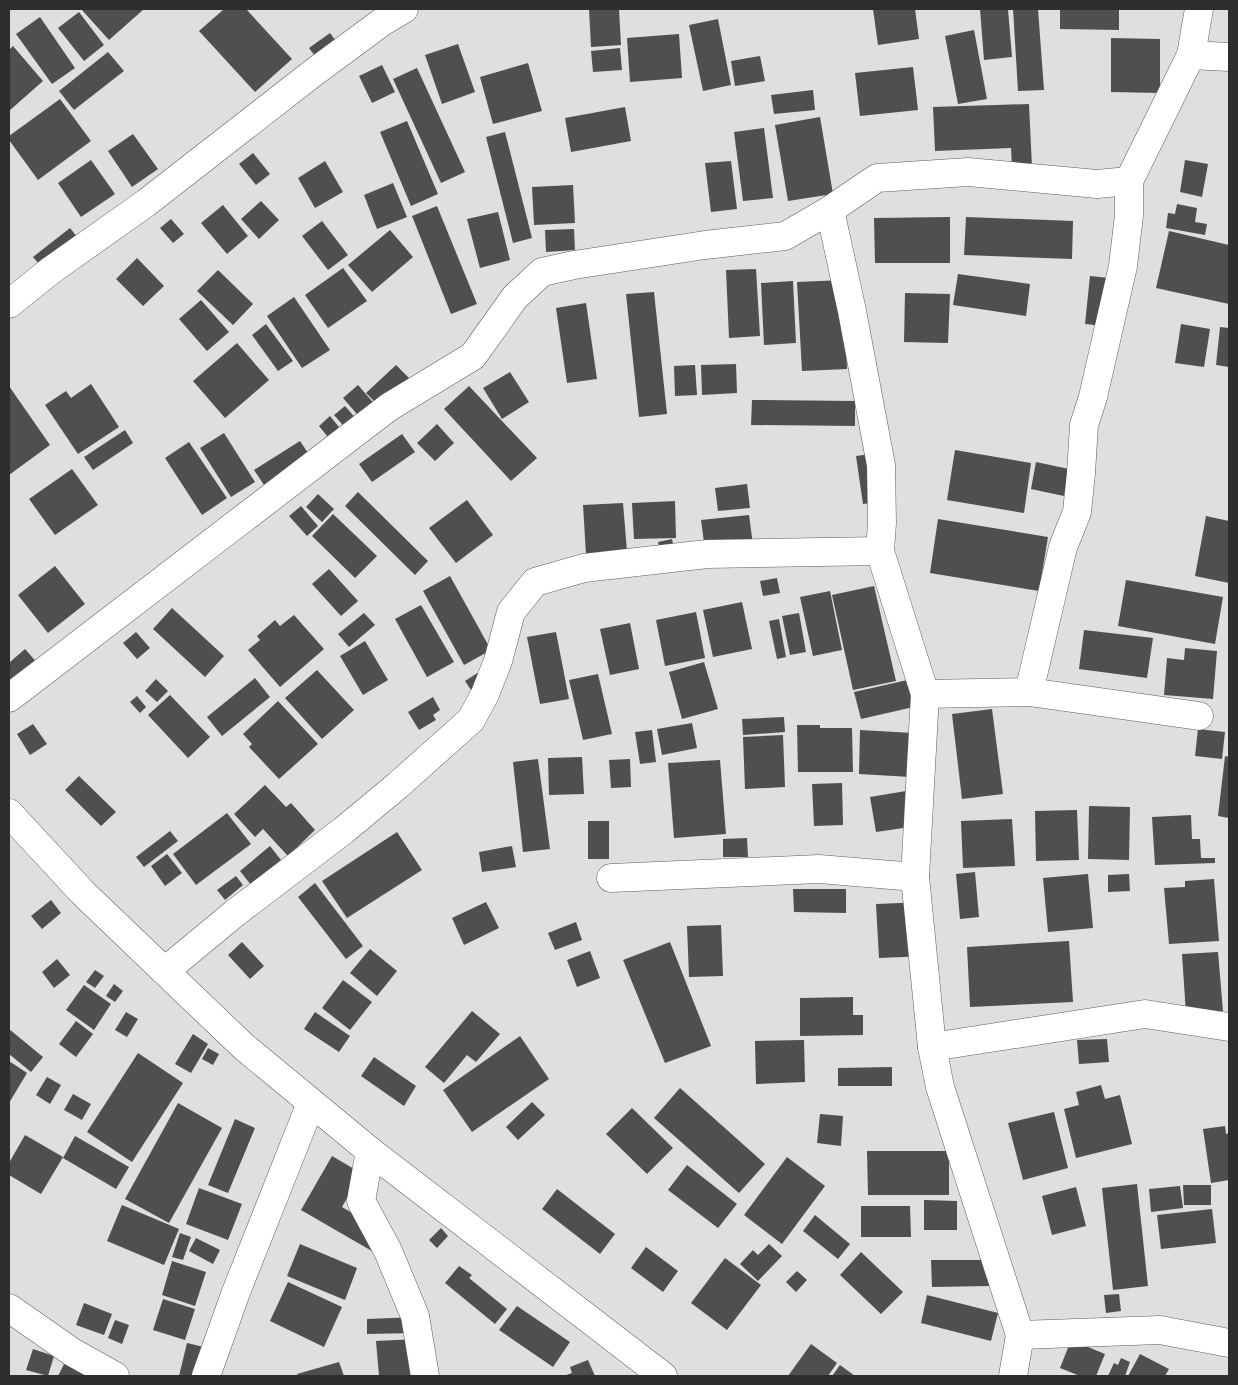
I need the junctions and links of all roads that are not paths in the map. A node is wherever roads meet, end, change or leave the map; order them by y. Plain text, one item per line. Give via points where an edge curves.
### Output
1 (404, 9) edge
2 (1199, 9) edge
3 (1191, 55) junction
4 (1229, 57) edge
5 (1129, 182) junction
6 (830, 210) junction
7 (9, 304) edge
8 (880, 552) junction
9 (1029, 692) junction
10 (925, 694) junction
11 (9, 698) edge
12 (1199, 716) dead end
13 (9, 813) edge
14 (915, 877) junction
15 (611, 878) dead end
16 (165, 971) junction
17 (1229, 1027) edge
18 (932, 1047) junction
19 (311, 1103) junction
20 (370, 1152) junction
21 (9, 1308) edge
22 (1020, 1334) junction
23 (1229, 1343) edge
24 (115, 1376) edge
25 (206, 1376) edge
26 (425, 1376) edge
27 (663, 1376) edge
28 (1013, 1376) edge

1 - 7 street via 314,72 146,203
2 - 3 street
3 - 4 street
3 - 5 street
5 - 6 street via 1097,184 968,172 877,178
5 - 9 street via 1130,215 1123,266 1084,425 1077,512 1063,547
6 - 8 street via 881,465
6 - 11 street via 785,236 705,245 542,272 515,297 474,356 389,408
8 - 10 street
8 - 16 street via 707,554 584,568 535,582 511,612 498,661 471,720 344,830
9 - 10 street
9 - 12 street
10 - 14 street
13 - 16 street via 83,893
14 - 15 street via 819,869
14 - 18 street
16 - 19 street via 243,1046
17 - 18 street via 1145,1014
18 - 22 street via 940,1087
19 - 20 street
19 - 25 street
20 - 26 street via 361,1201 388,1251 415,1316
20 - 27 street
21 - 24 street via 72,1352
22 - 23 street via 1160,1330
22 - 28 street

